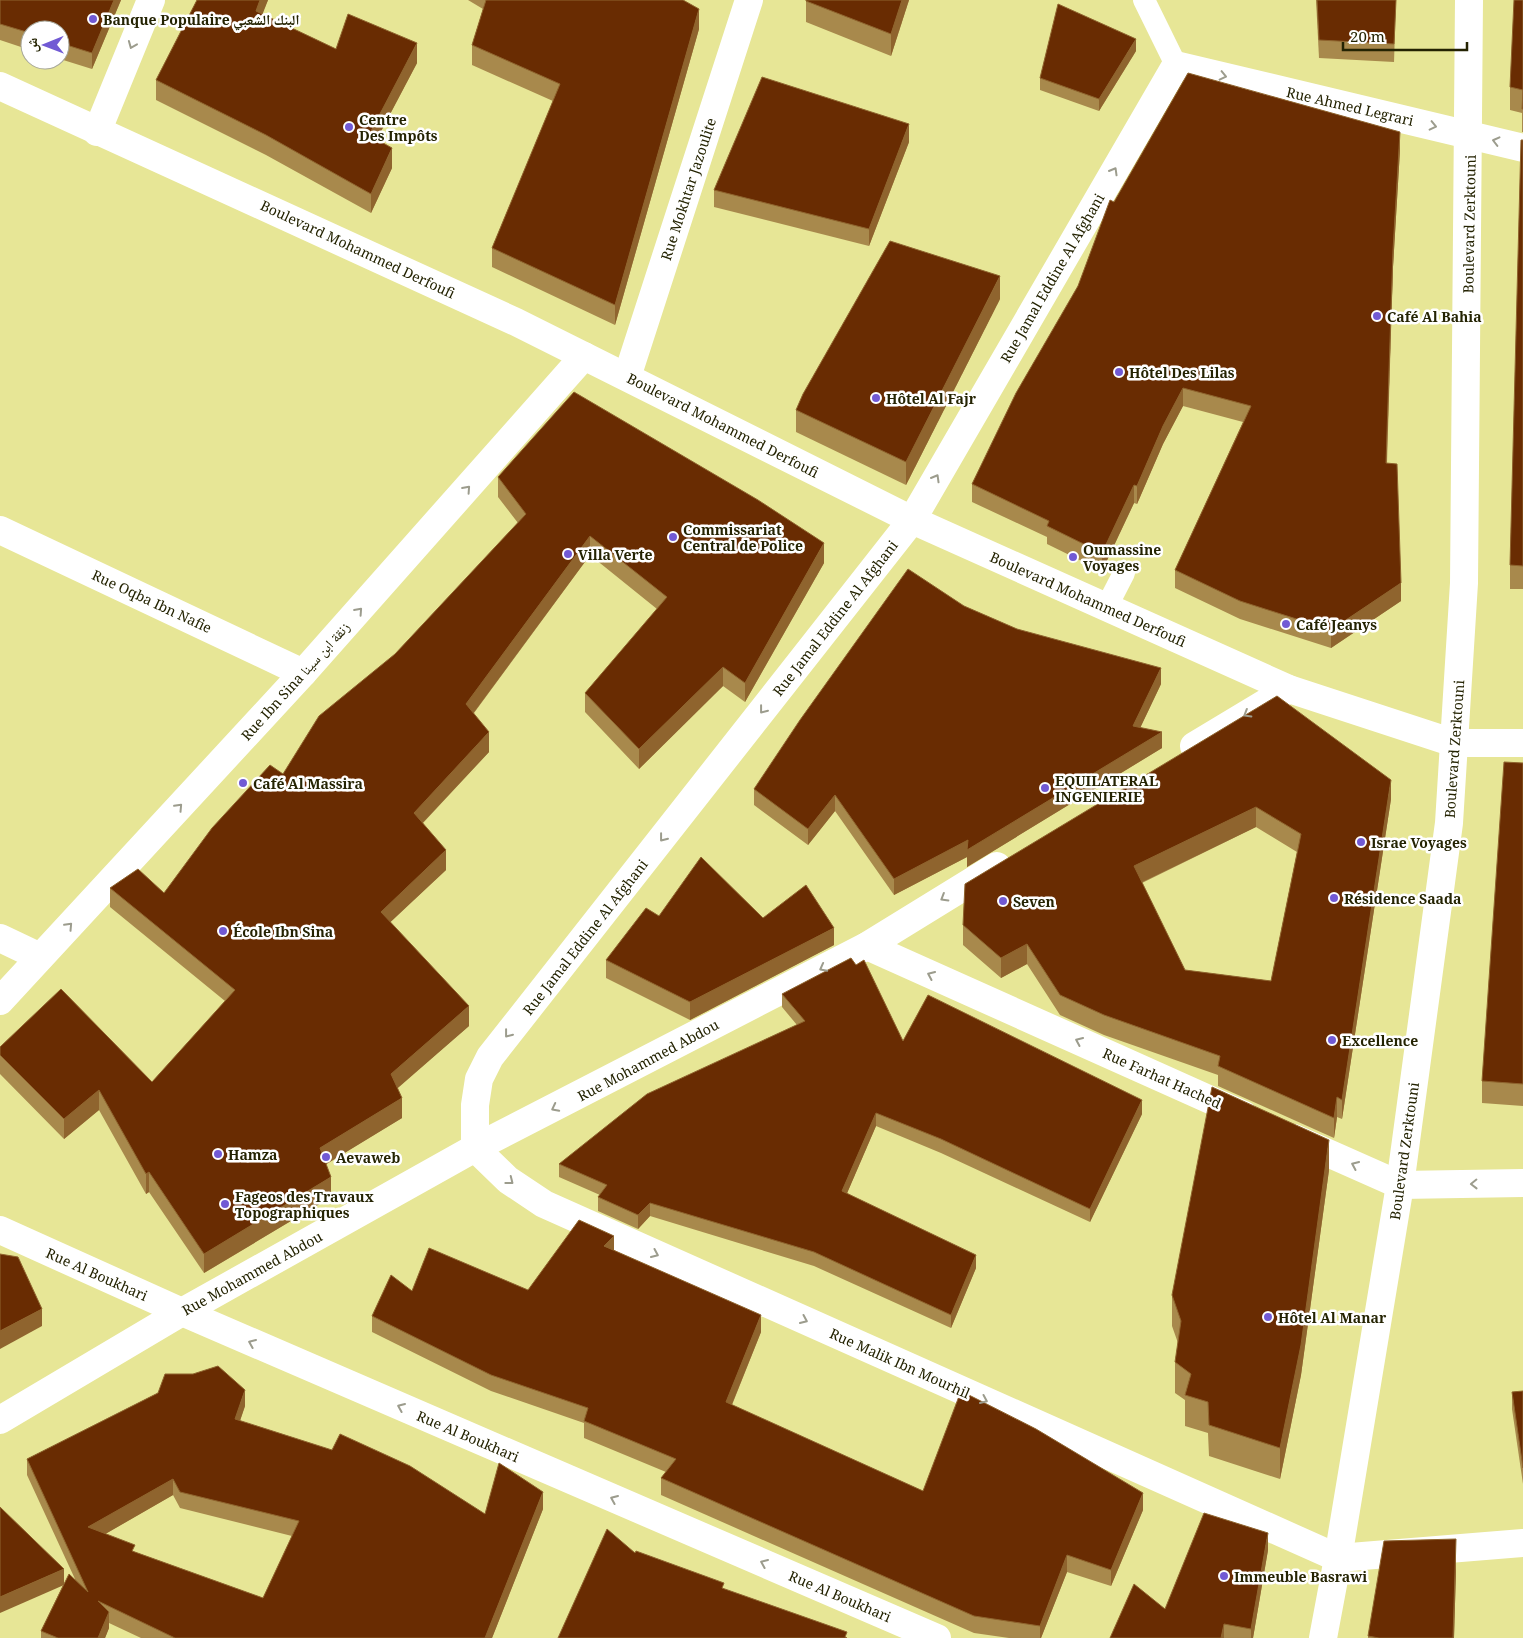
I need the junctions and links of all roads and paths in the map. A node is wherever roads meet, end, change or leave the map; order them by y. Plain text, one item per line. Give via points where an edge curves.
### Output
1 (151, 0) edge
2 (748, 0) edge
3 (1144, 0) edge
4 (1469, 0) edge
5 (1176, 65) junction
6 (0, 86) edge
7 (97, 132) junction
8 (1470, 134) junction
9 (1523, 148) edge
10 (584, 356) junction
11 (627, 377) junction
12 (912, 520) junction
13 (0, 530) edge
14 (1124, 573) dead end
15 (1106, 608) junction
16 (304, 673) junction
17 (1289, 689) junction
18 (1454, 743) junction
19 (1523, 743) edge
20 (1171, 761) edge
21 (1018, 853) edge
22 (0, 938) edge
23 (866, 946) junction
24 (40, 957) junction
25 (0, 1001) edge
26 (475, 1148) junction
27 (1523, 1184) edge
28 (1400, 1185) junction
29 (0, 1230) edge
30 (182, 1312) junction
31 (0, 1420) edge
32 (1523, 1543) edge
33 (1338, 1558) junction
34 (937, 1638) edge
35 (1323, 1638) edge

1 -> 7 street
2 - 11 street, Rue Mokhtar Jazoulite
3 - 5 lane
4 - 8 street, Boulevard Zerktouni
5 -> 8 street, Rue Ahmed Legrari
12 -> 5 street, Rue Jamal Eddine Al Afghani
6 - 7 street, Boulevard Mohammed Derfoufi
7 - 10 street, Boulevard Mohammed Derfoufi
9 -> 8 street, Rue Ahmed Legrari
8 - 18 street, Boulevard Zerktouni via 1464,583
10 - 11 street, Boulevard Mohammed Derfoufi
16 -> 10 street, Rue Ibn Sina زنقة ابن سينا
11 - 12 street, Boulevard Mohammed Derfoufi
12 - 15 street, Boulevard Mohammed Derfoufi
12 -> 26 street, Rue Jamal Eddine Al Afghani via 490,1057 479,1079
13 - 16 street, Rue Oqba Ibn Nafie
14 - 15 lane
15 - 17 street, Boulevard Mohammed Derfoufi
24 -> 16 street, Rue Ibn Sina زنقة ابن سينا
17 - 18 street, Boulevard Mohammed Derfoufi
17 -> 20 street
18 - 19 street, Boulevard Mohammed Derfoufi
18 - 28 street, Boulevard Zerktouni via 1449,823
21 -> 23 street, Rue Mohammed Abdou
22 - 24 street
23 -> 26 street, Rue Mohammed Abdou
28 -> 23 street, Rue Farhat Hached
24 - 25 street, Rue Ibn Sina زنقة ابن سينا
26 - 30 street, Rue Mohammed Abdou
26 -> 33 street, Rue Malik Ibn Mourhil via 508,1180 544,1204
27 -> 28 street, Rue Farhat Hached
28 - 33 street, Boulevard Zerktouni
29 - 30 street, Rue Al Boukhari
30 - 31 street, Rue Mohammed Abdou
34 -> 30 street, Rue Al Boukhari
32 - 33 street
33 - 35 street, Boulevard Zerktouni

